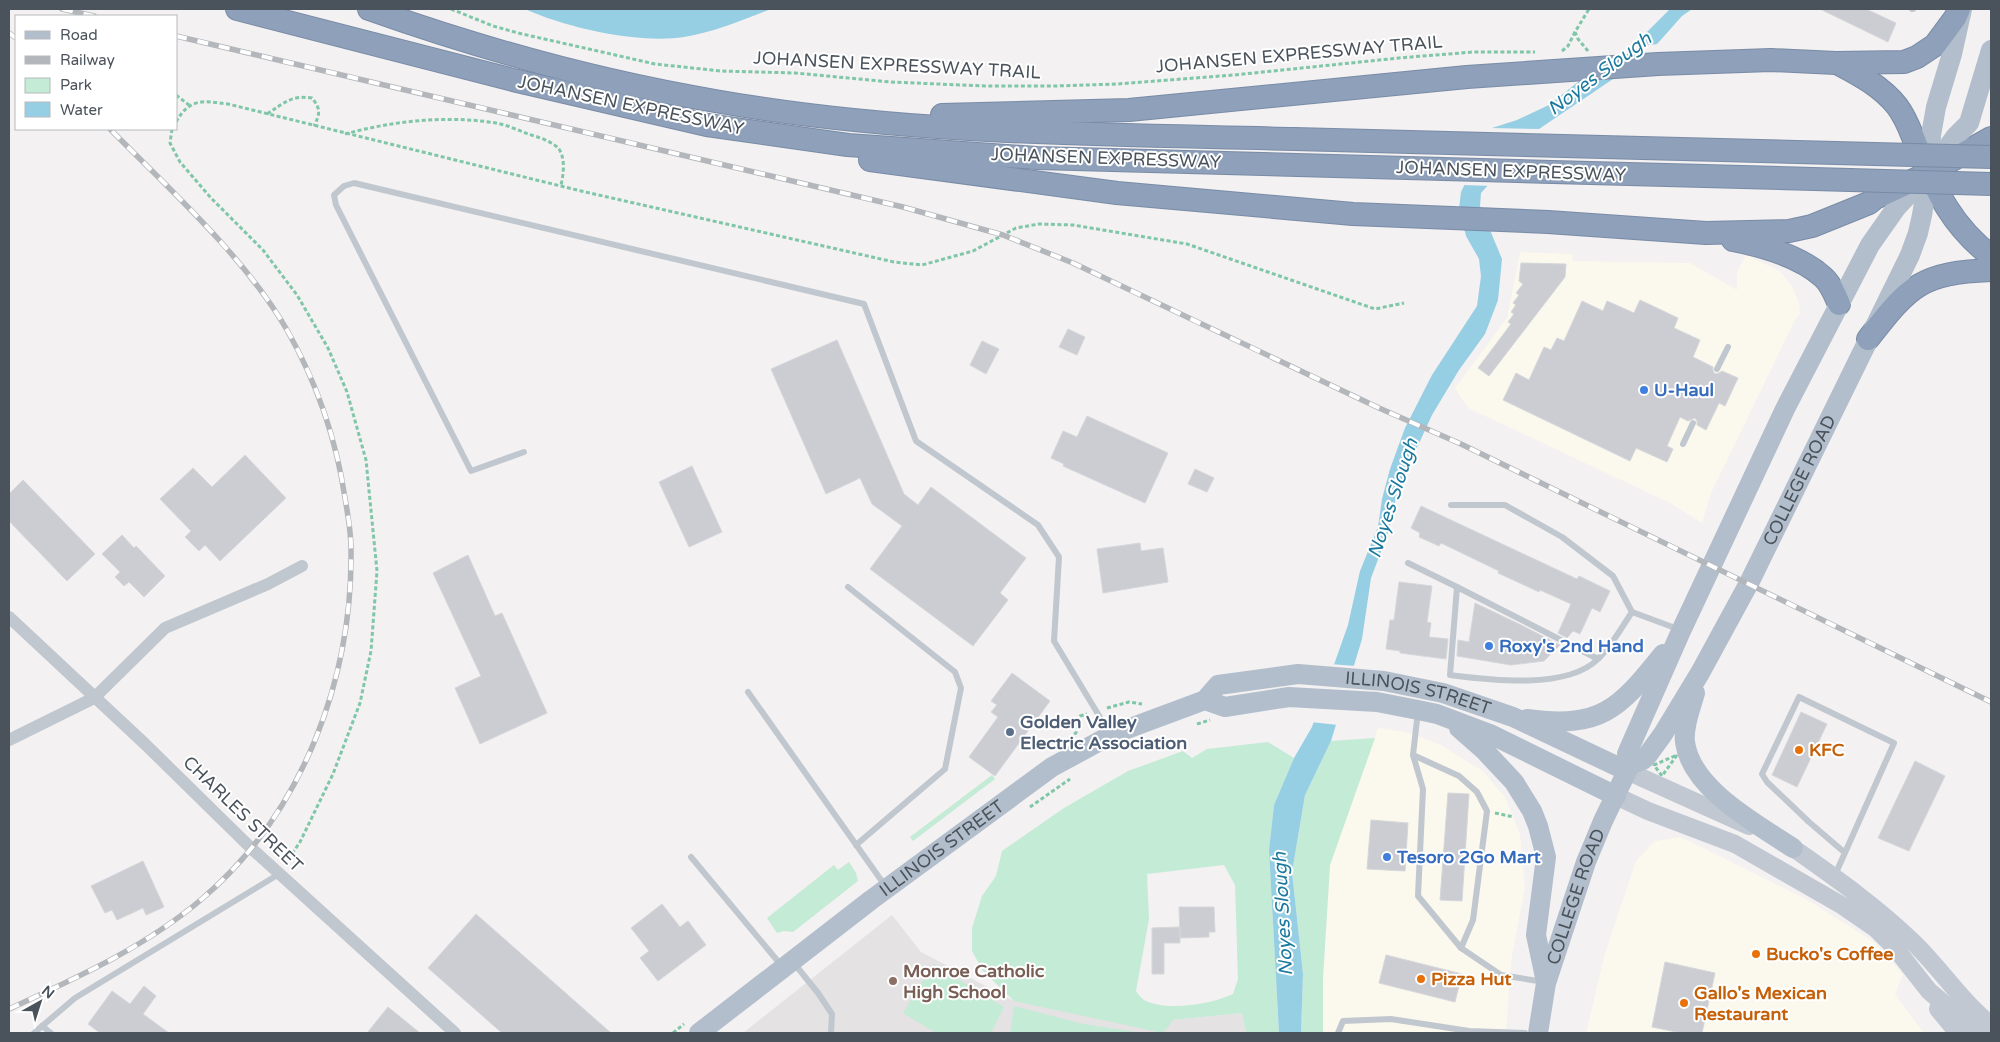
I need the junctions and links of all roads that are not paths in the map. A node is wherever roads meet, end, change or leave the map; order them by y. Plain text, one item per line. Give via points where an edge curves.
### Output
1 (237, 9) edge
2 (369, 9) edge
3 (1960, 9) edge
4 (1991, 50) edge
5 (1836, 63) junction
6 (858, 121) junction
7 (707, 125) junction
8 (1991, 138) edge
9 (1991, 157) edge
10 (1929, 173) junction
11 (1991, 184) edge
12 (1706, 233) junction
13 (1991, 256) edge
14 (1991, 270) edge
15 (1839, 304) junction
16 (1868, 339) junction
17 (1728, 347) dead end
18 (1718, 369) dead end
19 (1693, 423) dead end
20 (1683, 444) dead end
21 (524, 452) dead end
22 (1451, 505) dead end
23 (1408, 563) dead end
24 (302, 566) dead end
25 (1457, 586) junction
26 (848, 587) dead end
27 (1632, 612) junction
28 (9, 617) edge
29 (1681, 630) junction
30 (1598, 659) junction
31 (1700, 673) junction
32 (1447, 684) junction
33 (748, 692) dead end
34 (94, 698) junction
35 (1205, 700) junction
36 (1418, 710) junction
37 (1513, 717) junction
38 (1448, 719) junction
39 (1110, 735) junction
40 (9, 740) edge
41 (1413, 755) junction
42 (1629, 768) junction
43 (1616, 796) junction
44 (856, 845) junction
45 (1793, 848) junction
46 (1844, 852) junction
47 (691, 857) dead end
48 (279, 874) junction
49 (1833, 877) junction
50 (887, 888) junction
51 (1462, 948) junction
52 (788, 965) junction
53 (1546, 983) junction
54 (1929, 991) junction
55 (1991, 1025) edge
56 (42, 1026) junction
57 (34, 1033) edge
58 (51, 1033) edge
59 (455, 1033) edge
60 (700, 1033) edge
61 (831, 1033) edge
62 (1338, 1033) edge
63 (1525, 1033) edge
64 (1538, 1033) edge
65 (1958, 1033) edge
66 (1979, 1033) edge

1 - 7 highway, JOHANSEN EXPRESSWAY via 513,80
2 - 6 highway, JOHANSEN EXPRESSWAY via 513,56 579,73 717,102
3 - 5 highway via 1945,34 1918,57 1904,62
3 - 10 main road, COLLEGE ROAD via 1952,54 1936,107
4 - 10 main road, COLLEGE ROAD via 1969,123
5 - 6 highway via 1771,60 1658,64 1565,58 1467,77 1129,110 985,113
5 - 10 highway via 1881,90 1896,105 1907,121
6 - 9 highway, JOHANSEN EXPRESSWAY, bridge via 976,130
7 - 11 highway, JOHANSEN EXPRESSWAY, bridge via 848,145 1037,158
7 - 12 highway via 881,162 1117,193 1352,214 1548,222
8 - 10 highway
10 - 12 highway via 1869,203 1812,226 1788,231
10 - 13 highway via 1957,224
10 - 15 main road, COLLEGE ROAD via 1882,225
10 - 16 main road, COLLEGE ROAD via 1918,233 1910,255
12 - 15 highway via 1750,243 1808,266 1824,278
14 - 16 highway via 1956,272 1918,285 1892,307
15 - 29 main road, COLLEGE ROAD via 1785,409
16 - 31 main road, COLLEGE ROAD via 1749,583
17 - 18 lane
19 - 20 lane
21 - 39 lane via 471,471 336,205 334,195 344,186 354,183 864,304 916,441 1038,525 1059,558 1054,640
22 - 27 lane via 1506,505 1562,537 1613,576
23 - 25 lane
24 - 34 street via 165,628
25 - 30 lane
25 - 32 lane
26 - 44 lane via 955,672 961,688 945,769
27 - 29 lane
27 - 30 lane
28 - 34 street, CHARLES STREET
29 - 37 main road via 1634,689 1608,711 1591,719 1562,722
29 - 42 main road, COLLEGE ROAD via 1627,754
30 - 32 lane via 1578,673 1539,680
31 - 42 main road, COLLEGE ROAD via 1647,756
31 - 45 main road via 1685,730 1688,751 1695,766 1723,801
32 - 35 main road, ILLINOIS STREET via 1298,674 1218,685
32 - 37 main road, ILLINOIS STREET
33 - 44 lane
34 - 40 street
34 - 48 street, CHARLES STREET
35 - 36 main road, ILLINOIS STREET via 1225,707 1289,697 1377,702
35 - 39 main road, ILLINOIS STREET
36 - 38 main road, ILLINOIS STREET
36 - 41 lane
37 - 42 main road, ILLINOIS STREET
38 - 43 main road, ILLINOIS STREET via 1490,734
38 - 53 main road via 1514,782 1538,826 1546,857 1536,935
39 - 50 main road, ILLINOIS STREET via 1052,767
41 - 51 lane via 1423,789 1418,896
41 - 51 lane via 1459,776 1478,792 1487,811 1473,920
42 - 43 main road, COLLEGE ROAD
42 - 45 street
43 - 53 main road, COLLEGE ROAD via 1586,862
43 - 54 street via 1735,844 1843,906 1875,928
44 - 50 lane
45 - 49 street
46 - 46 lane via 1762,774 1799,697 1894,743
46 - 49 lane
47 - 52 lane
48 - 56 lane via 75,998
48 - 59 street, CHARLES STREET
49 - 55 street via 1914,943 1964,1000
50 - 52 main road, ILLINOIS STREET
51 - 53 lane via 1501,975
52 - 60 main road, ILLINOIS STREET
52 - 61 lane via 818,993 832,1014
53 - 64 main road, COLLEGE ROAD
54 - 65 street via 1939,1012
54 - 66 street
56 - 57 lane
56 - 58 lane
62 - 63 lane via 1343,1021 1391,1019 1469,1032

